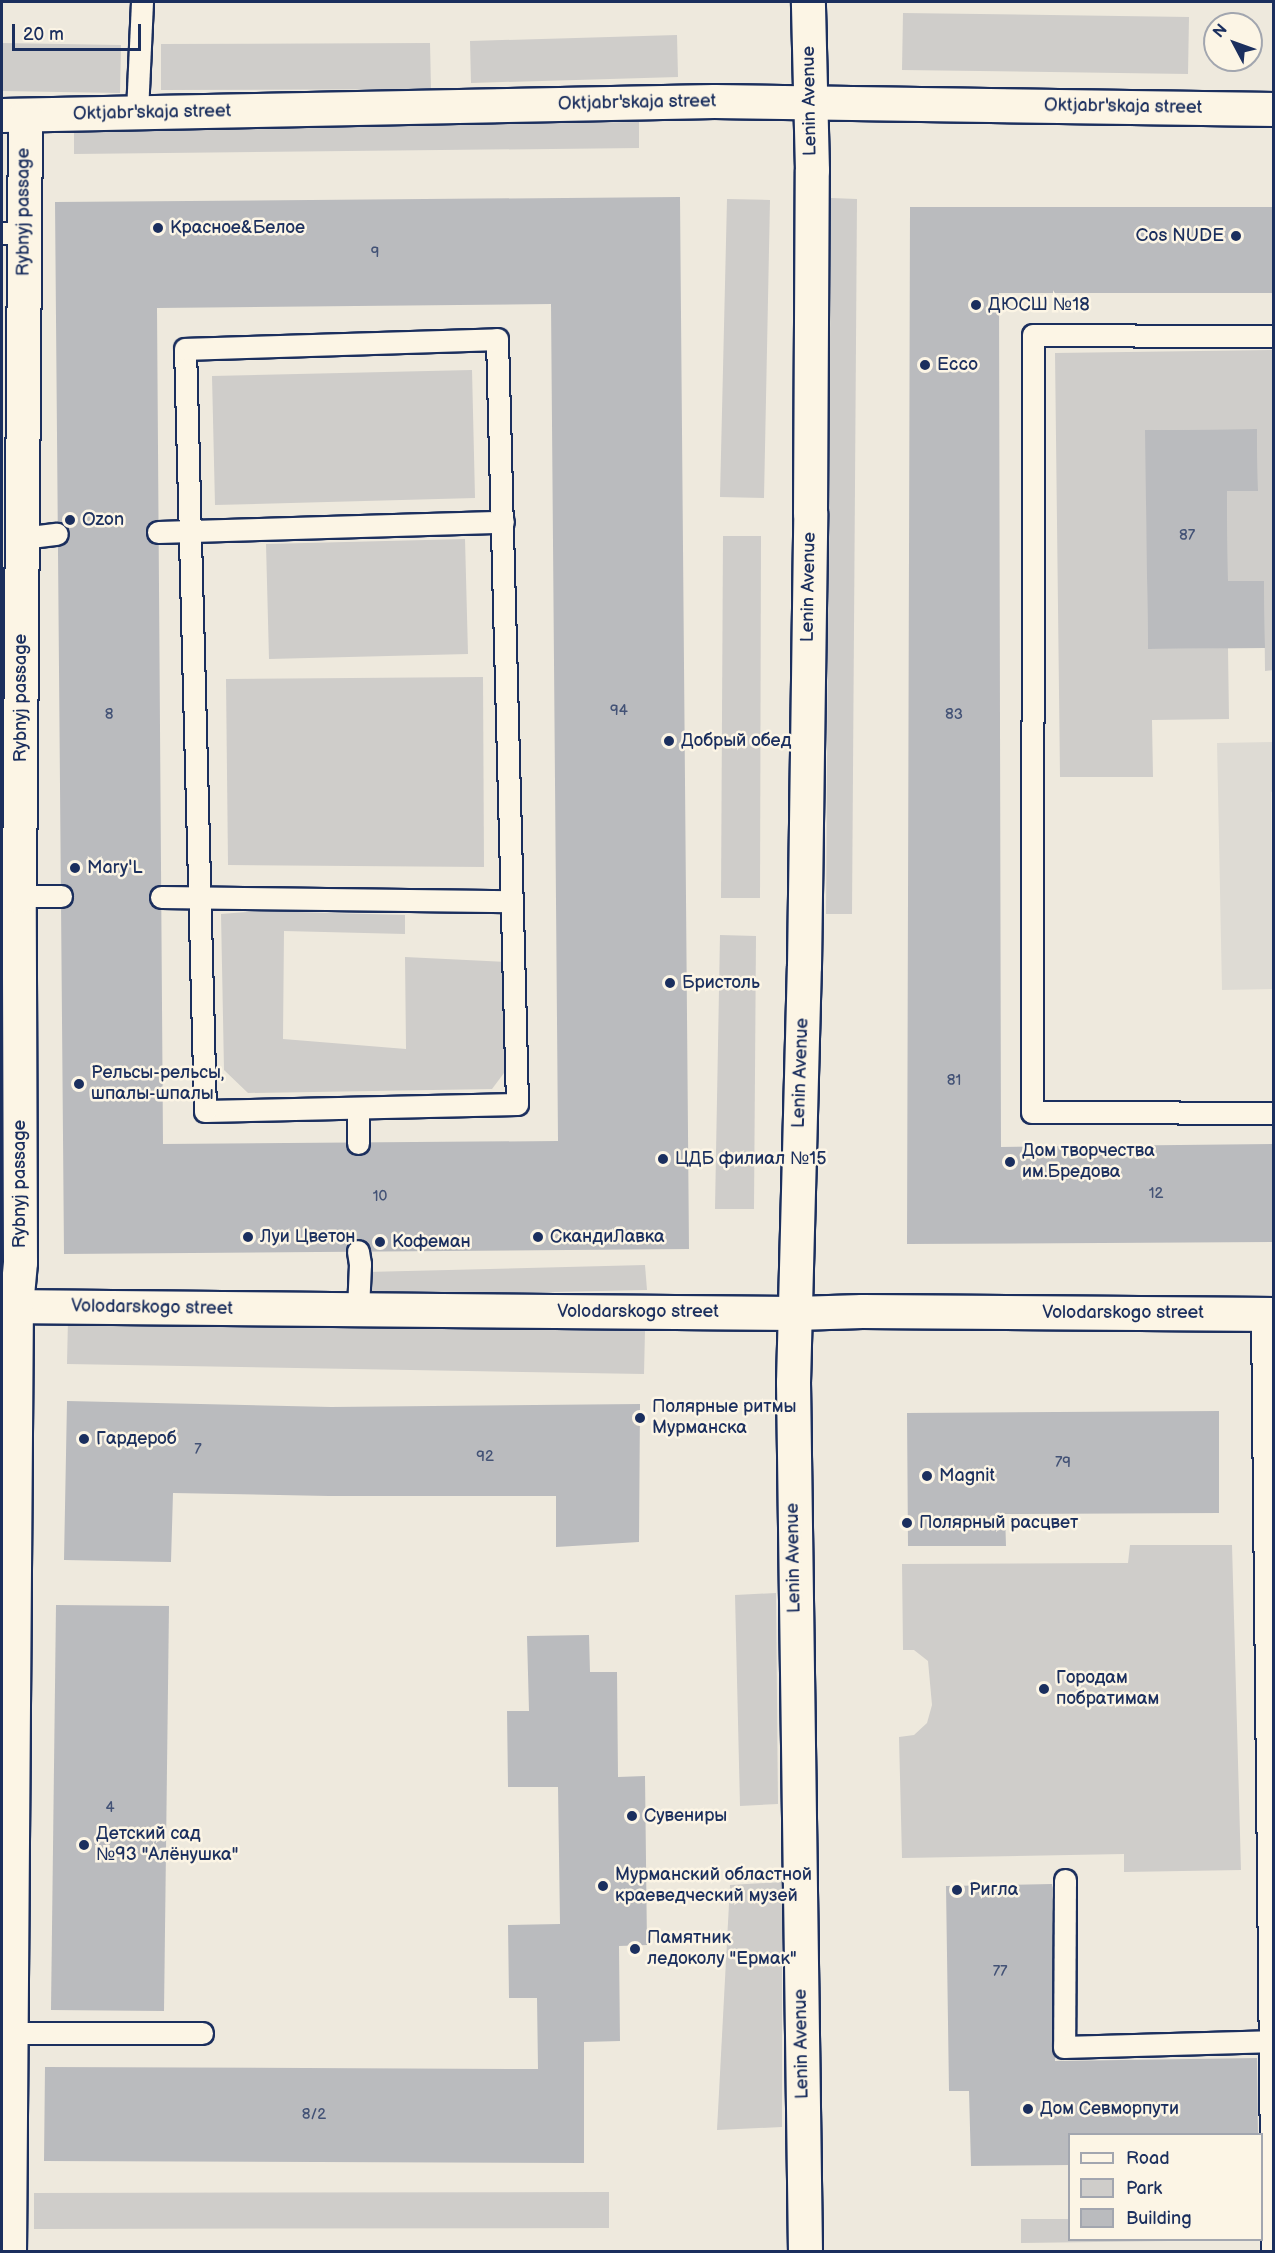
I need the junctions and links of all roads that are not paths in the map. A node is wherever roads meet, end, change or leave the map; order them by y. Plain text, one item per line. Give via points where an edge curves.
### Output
1 (142, 2) edge
2 (808, 2) edge
3 (810, 101) junction
4 (1274, 109) edge
5 (137, 112) junction
6 (13, 115) edge
7 (13, 233) edge
8 (1274, 336) edge
9 (503, 522) junction
10 (158, 532) dead end
11 (190, 532) junction
12 (57, 534) dead end
13 (22, 538) junction
14 (13, 876) edge
15 (60, 896) dead end
16 (161, 897) dead end
17 (199, 898) junction
18 (512, 901) junction
19 (358, 1108) junction
20 (1274, 1113) edge
21 (358, 1143) dead end
22 (358, 1251) dead end
23 (9, 1306) edge
24 (357, 1310) junction
25 (795, 1313) junction
26 (1268, 1314) edge
27 (1269, 1536) edge
28 (1065, 1880) dead end
29 (6, 2032) edge
30 (202, 2033) dead end
31 (1272, 2041) edge
32 (9, 2252) edge
33 (805, 2252) edge
34 (1272, 2252) edge

1 - 5 lane
2 - 3 street, Lenin Avenue
3 - 4 street, Oktjabr'skaja street
3 - 5 street, Oktjabr'skaja street
3 - 25 street, Lenin Avenue via 810,513
5 - 6 street, Oktjabr'skaja street
6 - 7 street, Rybnyj passage
7 - 13 street, Rybnyj passage
8 - 20 lane via 1034,335 1032,1112
9 - 11 lane
9 - 11 lane via 497,339 486,339 185,349
9 - 18 lane
10 - 11 lane
11 - 17 lane
12 - 13 lane
13 - 14 street, Rybnyj passage
14 - 15 lane
14 - 23 street, Rybnyj passage via 20,1262
16 - 17 lane
17 - 18 lane
17 - 19 lane via 204,1111
18 - 19 lane via 517,1104
19 - 21 lane
22 - 24 lane
23 - 24 street, Volodarskogo street
23 - 29 street, Rybnyj passage
24 - 25 street, Volodarskogo street
25 - 26 street, Volodarskogo street
25 - 33 street, Lenin Avenue via 793,1491
26 - 27 lane
27 - 31 lane
28 - 31 lane via 1064,2047
29 - 30 lane
29 - 32 street, Rybnyj passage
31 - 34 lane

